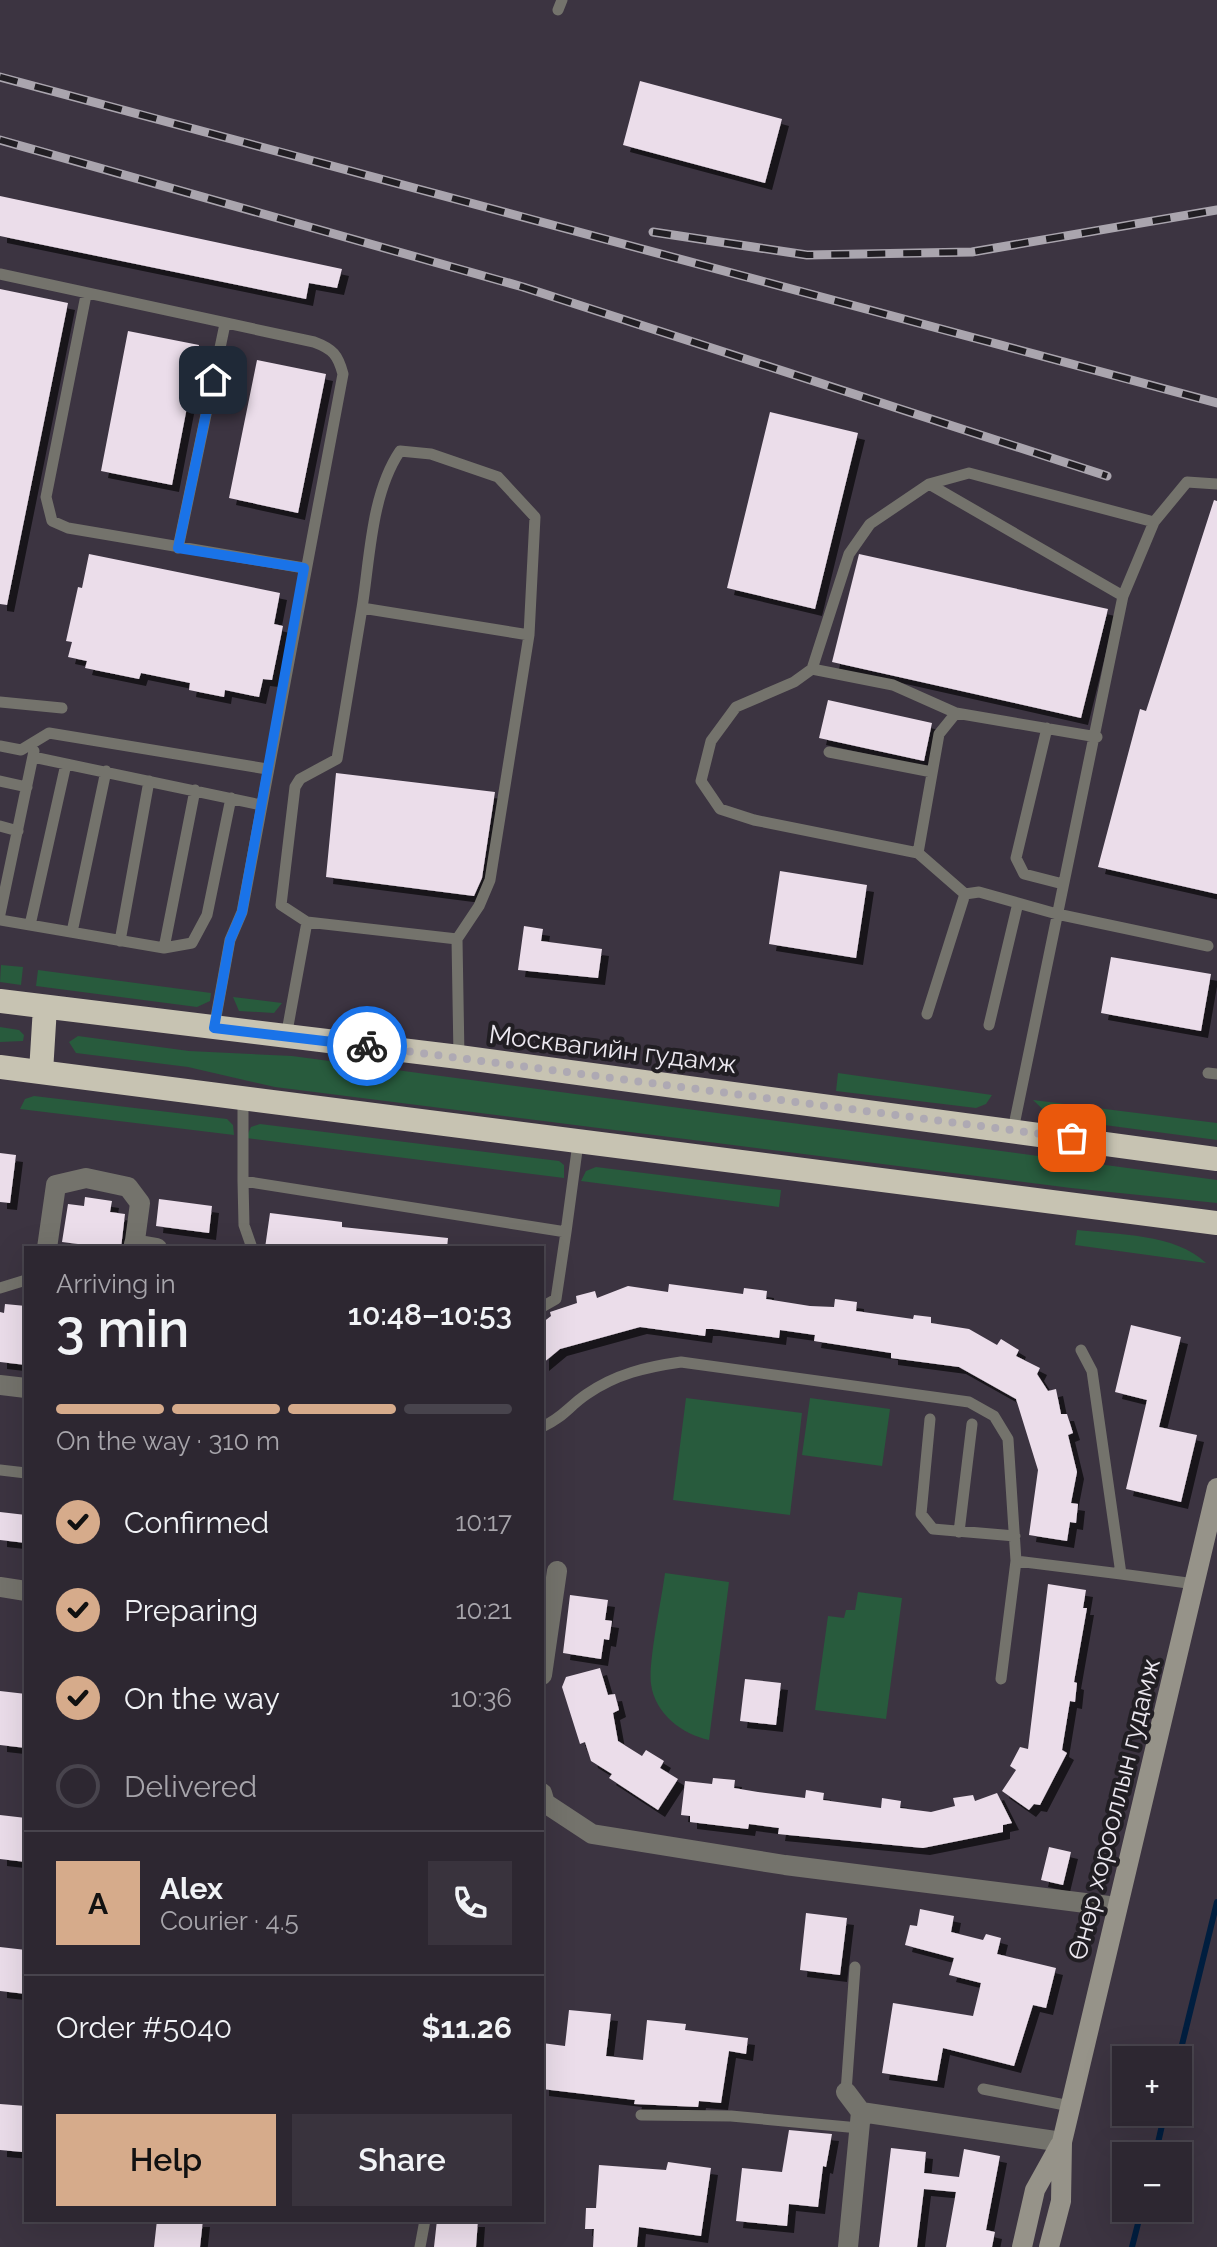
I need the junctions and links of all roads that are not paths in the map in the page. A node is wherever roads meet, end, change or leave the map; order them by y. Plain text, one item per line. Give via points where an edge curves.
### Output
1 (0, 274) edge
2 (86, 295) junction
3 (225, 324) junction
4 (929, 484) junction
5 (1217, 484) edge
6 (1154, 522) junction
7 (178, 548) junction
8 (304, 568) junction
9 (1123, 596) junction
10 (362, 608) junction
11 (529, 635) junction
12 (812, 669) junction
13 (0, 702) edge
14 (62, 708) dead end
15 (956, 713) junction
16 (1047, 728) junction
17 (1097, 737) junction
18 (36, 743) junction
19 (0, 746) edge
20 (829, 752) dead end
21 (33, 757) junction
22 (66, 764) junction
23 (267, 769) junction
24 (106, 771) junction
25 (932, 772) junction
26 (0, 781) edge
27 (149, 781) junction
28 (27, 787) junction
29 (195, 790) junction
30 (231, 798) junction
31 (261, 805) junction
32 (0, 826) edge
33 (18, 831) junction
34 (918, 853) junction
35 (5, 871) edge
36 (1063, 884) junction
37 (965, 894) junction
38 (1018, 903) junction
39 (0, 914) edge
40 (1057, 914) junction
41 (0, 920) edge
42 (307, 922) junction
43 (30, 925) junction
44 (72, 932) junction
45 (457, 939) junction
46 (120, 941) junction
47 (1208, 946) dead end
48 (164, 948) junction
49 (0, 1001) edge
50 (45, 1007) junction
51 (927, 1014) dead end
52 (989, 1025) dead end
53 (214, 1028) junction
54 (286, 1037) junction
55 (459, 1057) junction
56 (0, 1067) edge
57 (41, 1072) junction
58 (243, 1099) junction
59 (1013, 1130) junction
60 (578, 1143) junction
61 (1217, 1159) edge
62 (243, 1181) junction
63 (1217, 1223) edge
64 (566, 1232) junction
65 (47, 1246) edge
66 (134, 1246) edge
67 (251, 1246) edge
68 (24, 1281) edge
69 (0, 1288) edge
70 (544, 1306) edge
71 (1081, 1350) dead end
72 (0, 1385) edge
73 (24, 1388) edge
74 (930, 1419) dead end
75 (972, 1424) dead end
76 (544, 1426) edge
77 (0, 1470) edge
78 (24, 1473) edge
79 (1217, 1488) edge
80 (959, 1532) junction
81 (1015, 1536) junction
82 (1016, 1561) junction
83 (557, 1571) dead end
84 (1121, 1574) junction
85 (1195, 1584) junction
86 (0, 1587) edge
87 (24, 1591) edge
88 (544, 1661) edge
89 (1001, 1679) dead end
90 (544, 1800) edge
91 (1117, 1907) junction
92 (855, 1967) dead end
93 (983, 2089) dead end
94 (846, 2092) joint
95 (1070, 2106) junction
96 (641, 2115) dead end
97 (860, 2120) junction
98 (1062, 2142) junction
99 (425, 2222) edge
100 (420, 2247) edge
101 (848, 2247) edge
102 (1022, 2247) edge
103 (1049, 2247) edge

1 - 2 lane
2 - 3 lane
2 - 7 lane via 46,497 52,521
3 - 7 lane
3 - 8 lane via 314,342 339,357 343,374
4 - 6 lane via 969,473
4 - 9 lane
4 - 12 lane via 870,524 849,554
5 - 6 lane via 1187,482
6 - 9 lane
7 - 8 lane
8 - 23 lane
9 - 17 lane
10 - 11 lane
10 - 11 lane via 380,500 392,463 400,451 431,454 498,477 535,517
10 - 42 lane via 342,746 331,765 300,779 295,787 281,905
11 - 45 lane via 490,880
12 - 15 lane via 893,685
12 - 34 lane via 736,707 711,741 701,781 720,809
13 - 14 lane
15 - 16 lane
15 - 25 lane via 939,734
16 - 17 lane
16 - 36 lane via 1016,858 1024,874
17 - 36 lane
18 - 19 lane via 21,750
18 - 21 lane
18 - 23 lane via 49,733
20 - 25 lane
21 - 22 lane
21 - 28 lane
22 - 24 lane
22 - 43 lane
23 - 31 lane
24 - 27 lane
24 - 44 lane
25 - 34 lane
26 - 28 lane
27 - 29 lane
27 - 46 lane
28 - 33 lane
29 - 30 lane
29 - 48 lane
30 - 31 lane
30 - 48 lane via 207,915 192,943
31 - 53 lane
32 - 33 lane
33 - 35 lane
34 - 37 lane
35 - 39 lane
36 - 40 lane
37 - 38 lane via 979,892
37 - 51 lane
38 - 40 lane
38 - 52 lane
40 - 47 lane
40 - 59 lane
41 - 43 lane
42 - 45 lane
42 - 54 lane
43 - 44 lane
44 - 46 lane
45 - 55 lane
46 - 48 lane
49 - 50 highway, Москвагийн гудамж
50 - 53 highway, Москвагийн гудамж
50 - 57 highway
53 - 54 highway, Москвагийн гудамж
54 - 55 highway, Москвагийн гудамж
55 - 59 highway, Москвагийн гудамж
56 - 57 highway
57 - 58 highway
58 - 60 highway
58 - 62 lane
59 - 61 highway, Москвагийн гудамж
60 - 63 highway
60 - 64 lane
62 - 64 lane
62 - 67 lane via 244,1225
64 - 70 lane via 556,1299
65 - 66 street via 56,1185 86,1178 128,1187 140,1203
68 - 69 lane
71 - 84 lane via 1092,1371
72 - 73 street
74 - 80 lane via 921,1514 933,1529
75 - 80 lane
76 - 81 lane via 563,1417 585,1395 639,1368 681,1362 969,1402 994,1416 1008,1439
77 - 78 lane
79 - 85 main road, Өнөр хорооллын гудамж
80 - 81 lane
81 - 82 lane
82 - 84 lane
82 - 89 lane
83 - 88 street
84 - 85 lane
85 - 91 main road, Өнөр хорооллын гудамж
86 - 87 street
90 - 91 street via 592,1834 785,1865
91 - 95 main road, Өнөр хорооллын гудамж
92 - 94 lane
93 - 95 lane
94 - 97 street
95 - 98 main road, Өнөр хорооллын гудамж
96 - 97 lane
97 - 98 street
97 - 101 street
98 - 102 main road, Өнөр хорооллын гудамж via 1035,2190
98 - 103 main road, Өнөр хорооллын гудамж via 1061,2201
99 - 100 lane

